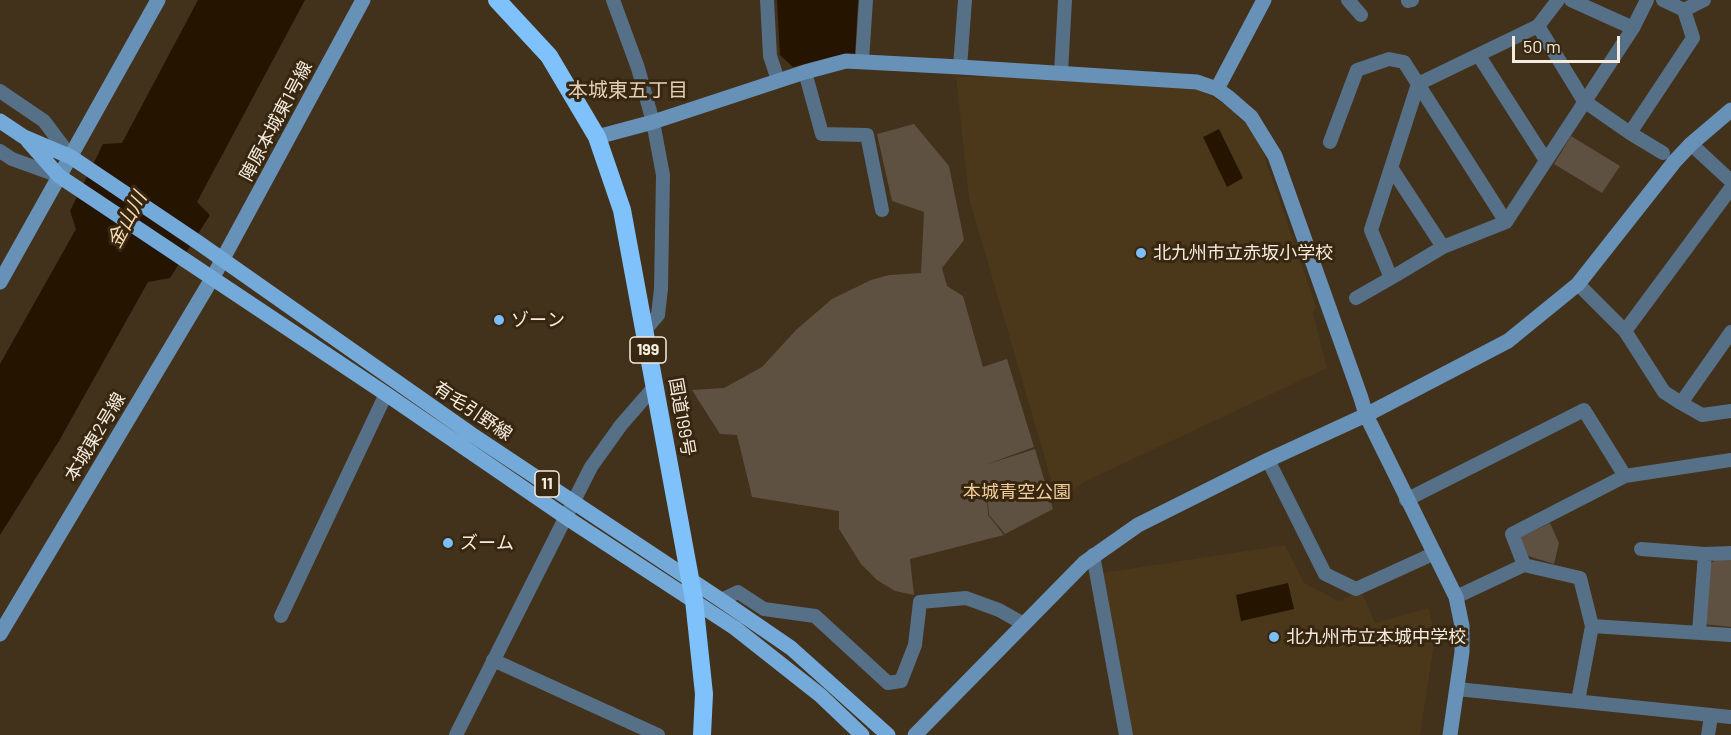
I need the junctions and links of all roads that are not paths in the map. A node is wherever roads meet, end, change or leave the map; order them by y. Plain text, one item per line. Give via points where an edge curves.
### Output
1 (158, 0) edge
2 (363, 0) edge
3 (497, 0) edge
4 (613, 0) edge
5 (767, 0) edge
6 (866, 0) edge
7 (965, 0) edge
8 (1065, 0) edge
9 (1264, 0) edge
10 (1348, 0) edge
11 (1558, 0) edge
12 (1571, 0) edge
13 (1647, 0) edge
14 (1663, 0) edge
15 (1704, 0) edge
16 (1684, 10) junction
17 (1361, 15) dead end
18 (1538, 26) junction
19 (1632, 28) junction
20 (1479, 56) junction
21 (862, 62) junction
22 (960, 66) junction
23 (805, 72) junction
24 (1061, 73) junction
25 (778, 80) junction
26 (1418, 84) junction
27 (1217, 89) junction
28 (0, 92) edge
29 (1584, 101) junction
30 (1731, 110) edge
31 (0, 121) edge
32 (653, 122) junction
33 (1629, 133) junction
34 (24, 137) junction
35 (597, 137) junction
36 (1330, 142) dead end
37 (1691, 144) junction
38 (0, 151) edge
39 (1664, 153) dead end
40 (1545, 159) junction
41 (77, 161) junction
42 (1392, 169) junction
43 (65, 180) junction
44 (1731, 182) edge
45 (1731, 188) edge
46 (882, 210) dead end
47 (1506, 222) junction
48 (1443, 247) junction
49 (222, 260) junction
50 (213, 277) junction
51 (1391, 278) junction
52 (0, 282) edge
53 (1578, 284) junction
54 (1356, 298) dead end
55 (645, 330) junction
56 (1625, 331) junction
57 (1731, 332) edge
58 (655, 386) junction
59 (386, 394) junction
60 (1681, 403) junction
61 (1731, 411) edge
62 (1366, 415) junction
63 (1268, 460) junction
64 (1731, 460) edge
65 (1625, 476) junction
66 (573, 500) junction
67 (1406, 500) junction
68 (567, 518) junction
69 (1641, 549) dead end
70 (1435, 553) junction
71 (1731, 553) edge
72 (1705, 554) junction
73 (1093, 555) junction
74 (1524, 565) junction
75 (689, 578) junction
76 (1456, 597) junction
77 (694, 600) junction
78 (721, 600) junction
79 (281, 616) dead end
80 (1024, 624) junction
81 (1592, 626) junction
82 (1699, 632) junction
83 (0, 634) edge
84 (1731, 634) edge
85 (493, 660) junction
86 (1457, 689) junction
87 (1578, 701) junction
88 (1711, 716) junction
89 (1731, 717) edge
90 (456, 735) edge
91 (658, 735) edge
92 (702, 735) edge
93 (862, 735) edge
94 (888, 735) edge
95 (915, 735) edge
96 (1126, 735) edge
97 (1450, 735) edge
98 (1708, 735) edge

1 - 41 street
2 - 49 street, 陣原本城東1号線
3 - 35 highway, 国道199号 / 199 via 549,56
4 - 32 street
5 - 25 street via 770,56
6 - 21 street
7 - 22 street
8 - 24 street
9 - 27 street
10 - 17 street
11 - 18 street
12 - 19 street
13 - 19 street
14 - 16 street
15 - 16 street
16 - 33 street via 1693,38
18 - 20 street
18 - 29 street
19 - 29 street
20 - 26 street
20 - 40 street
21 - 22 street
21 - 23 street via 846,61
22 - 24 street
23 - 25 street
23 - 46 street via 822,134 867,135
24 - 27 street via 1197,82
25 - 32 street
26 - 36 street via 1404,62 1389,59 1357,70
26 - 42 street
26 - 47 street
27 - 62 street via 1251,117 1275,156
28 - 41 street via 44,121
29 - 33 street
29 - 40 street
30 - 37 street
31 - 34 main road, 有毛引野線 / 11
32 - 35 street
32 - 55 street via 663,175 661,289 658,315
33 - 39 street
34 - 41 main road, 有毛引野線 / 11
34 - 43 main road, 有毛引野線 / 11
35 - 55 highway, 国道199号 / 199 via 622,210
37 - 44 street
37 - 53 street
38 - 43 street
40 - 47 street
41 - 43 street
41 - 49 main road, 有毛引野線 / 11
42 - 48 street
42 - 51 street via 1371,230
43 - 50 main road, 有毛引野線 / 11
43 - 52 street
45 - 56 street
47 - 48 street
48 - 51 street
49 - 50 street, 本城東2号線
49 - 66 main road, 有毛引野線 / 11 via 402,387
50 - 59 main road, 有毛引野線 / 11
50 - 83 street, 本城東2号線
51 - 54 street
53 - 56 street
53 - 62 street via 1508,341
55 - 58 highway, 国道199号 / 199
56 - 60 street via 1664,392
57 - 60 street
58 - 66 street via 591,466
58 - 75 highway, 国道199号 / 199
59 - 68 main road, 有毛引野線 / 11
59 - 79 street
60 - 61 street via 1702,415
62 - 63 street
62 - 67 street
63 - 70 street via 1325,574 1356,589
63 - 73 street via 1138,525
64 - 65 street
65 - 67 street via 1584,410
65 - 74 street via 1512,534
66 - 68 street
66 - 75 main road, 有毛引野線 / 11
67 - 70 street
68 - 77 main road, 有毛引野線 / 11
68 - 85 street
69 - 72 street
70 - 76 street
71 - 72 street
72 - 82 street
73 - 80 street
73 - 96 street
74 - 76 street
74 - 81 street via 1580,578
75 - 77 highway, 国道199号 / 199
75 - 78 main road, 有毛引野線 / 11
76 - 86 street via 1462,626
77 - 92 highway, 国道199号 / 199 via 704,694
77 - 93 main road, 有毛引野線 / 11 via 820,695
78 - 80 street via 738,592 764,609 815,616 888,682 901,681 915,645 920,602 966,598
78 - 94 main road, 有毛引野線 / 11 via 790,648
80 - 95 street
81 - 82 street
81 - 87 street
82 - 84 street
85 - 90 street
85 - 91 street
86 - 87 street
86 - 97 street
87 - 88 street
88 - 89 street
88 - 98 street

